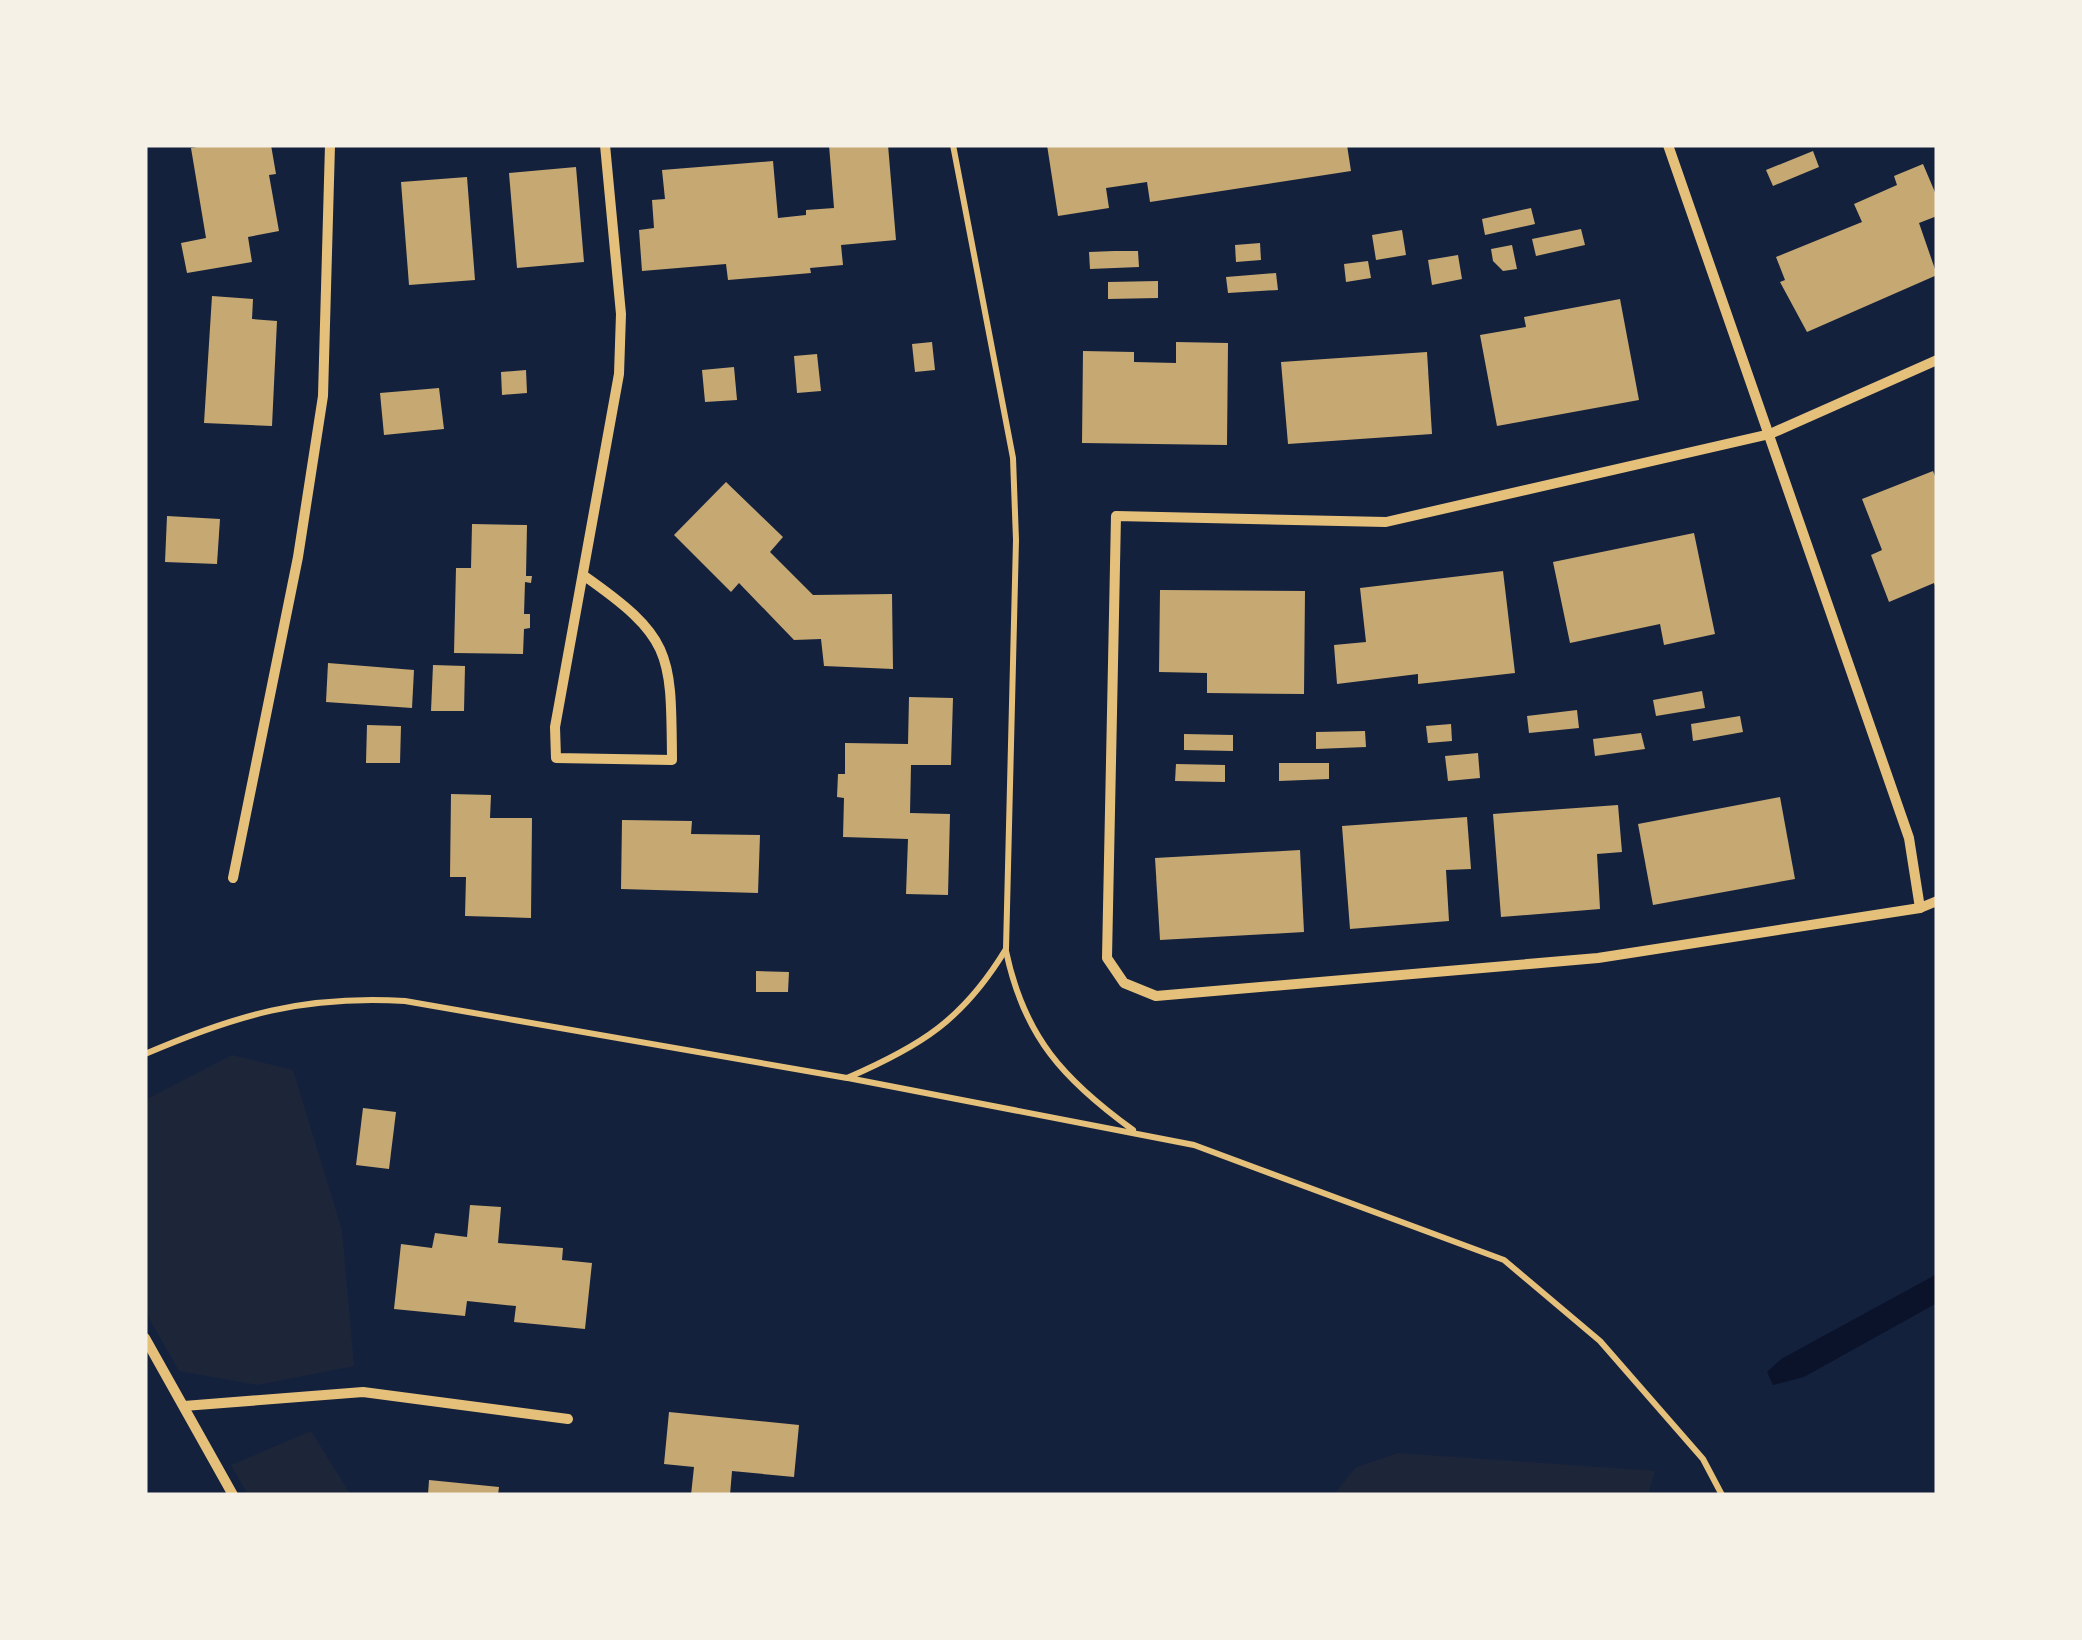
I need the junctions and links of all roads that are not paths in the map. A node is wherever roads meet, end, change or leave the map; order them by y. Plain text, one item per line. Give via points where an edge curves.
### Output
1 (330, 145) edge
2 (605, 145) edge
3 (1668, 145) edge
4 (1937, 360) edge
5 (1770, 434) junction
6 (583, 575) junction
7 (233, 878) dead end
8 (1937, 901) edge
9 (1920, 908) junction
10 (145, 1338) edge
11 (184, 1406) junction
12 (568, 1419) dead end
13 (233, 1495) edge

1 - 7 street via 323,396
2 - 6 street via 619,374
3 - 5 street
4 - 5 street
5 - 9 street via 1909,838
5 - 9 street via 1386,522 1116,516 1106,958 1124,983 1156,996 1598,958
6 - 6 street via 555,727 556,758 672,760 672,676 661,643 634,611
8 - 9 street
10 - 11 street
11 - 12 street via 364,1392
11 - 13 street

